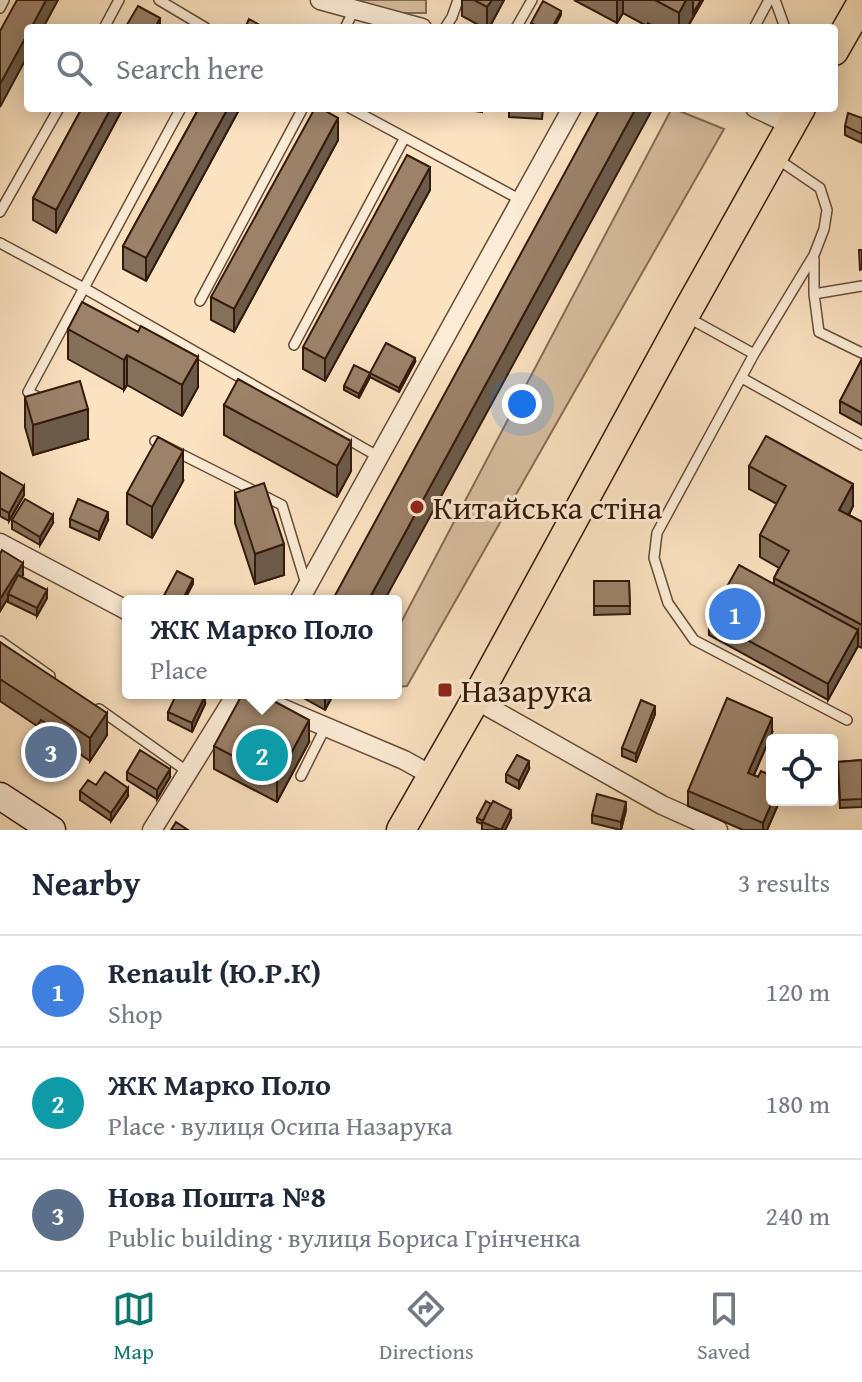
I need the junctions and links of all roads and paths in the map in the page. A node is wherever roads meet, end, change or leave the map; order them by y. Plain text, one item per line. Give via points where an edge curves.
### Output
1 (4, 0) edge
2 (119, 0) edge
3 (159, 0) edge
4 (320, 0) edge
5 (458, 0) edge
6 (532, 0) edge
7 (769, 0) edge
8 (775, 0) edge
9 (862, 3) edge
10 (0, 8) edge
11 (354, 9) junction
12 (106, 24) edge
13 (199, 24) edge
14 (347, 24) edge
15 (408, 24) edge
16 (447, 24) edge
17 (518, 24) edge
18 (756, 24) edge
19 (784, 24) edge
20 (838, 44) edge
21 (57, 112) edge
22 (179, 112) edge
23 (301, 112) edge
24 (357, 112) edge
25 (570, 112) edge
26 (773, 112) edge
27 (796, 117) edge
28 (404, 139) junction
29 (773, 156) junction
30 (521, 200) junction
31 (0, 212) edge
32 (0, 243) edge
33 (814, 255) junction
34 (862, 286) edge
35 (84, 288) junction
36 (814, 294) junction
37 (200, 301) dead end
38 (685, 315) junction
39 (294, 345) dead end
40 (862, 353) edge
41 (754, 354) junction
42 (742, 378) junction
43 (49, 403) edge
44 (155, 441) edge
45 (862, 445) edge
46 (379, 457) junction
47 (0, 543) edge
48 (303, 594) edge
49 (122, 608) edge
50 (0, 641) edge
51 (59, 682) edge
52 (233, 699) edge
53 (261, 699) edge
54 (476, 700) junction
55 (95, 707) edge
56 (847, 720) dead end
57 (326, 726) junction
58 (188, 772) junction
59 (301, 776) dead end
60 (433, 776) junction
61 (0, 797) edge
62 (52, 830) edge
63 (152, 830) edge
64 (401, 830) edge
65 (718, 830) edge

1 - 10 lane
2 - 12 lane
3 - 13 lane
4 - 11 street
5 - 16 lane
6 - 17 lane
7 - 18 lane
8 - 19 lane
9 - 20 main road
11 - 14 lane
11 - 15 street
21 - 31 lane
22 - 35 lane
23 - 37 lane
24 - 28 lane
25 - 30 street
26 - 27 street
27 - 29 main road
28 - 30 lane
28 - 39 lane
29 - 33 lane via 820,188 827,210
29 - 38 main road
30 - 46 street
32 - 35 lane
33 - 36 lane
33 - 41 lane
34 - 36 lane
35 - 43 lane via 28,392
35 - 46 lane
36 - 40 lane via 819,332
38 - 41 lane
38 - 54 main road
41 - 42 lane
42 - 45 lane
42 - 56 lane via 657,533 654,558 668,603 694,640
44 - 48 lane via 282,505
46 - 48 street
47 - 49 street
50 - 51 lane
52 - 58 street
53 - 57 street
54 - 60 main road
54 - 65 street via 662,805
55 - 58 lane
57 - 59 lane
57 - 60 street
58 - 63 street
60 - 64 main road
61 - 62 main road

